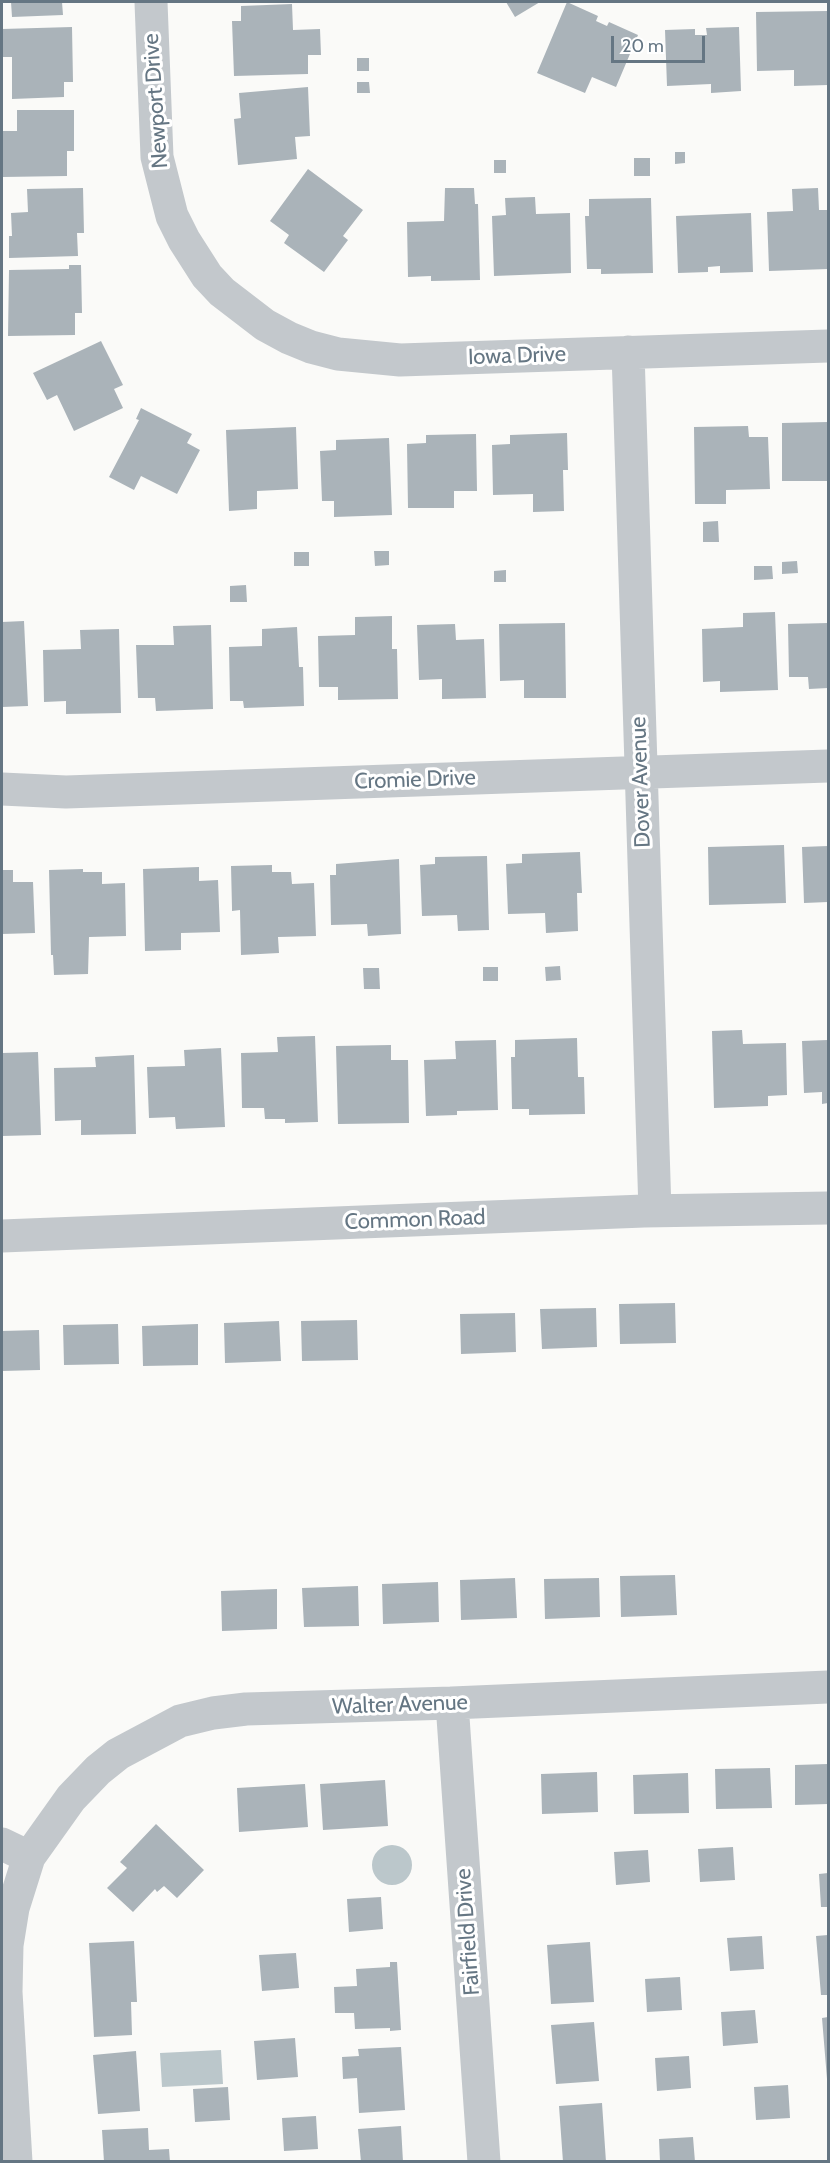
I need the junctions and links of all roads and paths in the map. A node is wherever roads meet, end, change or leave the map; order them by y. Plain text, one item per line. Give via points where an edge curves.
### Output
1 (151, 2) edge
2 (222, 292) joint
3 (828, 346) edge
4 (628, 352) junction
5 (828, 766) edge
6 (641, 772) junction
7 (2, 789) edge
8 (828, 1208) edge
9 (655, 1211) junction
10 (2, 1236) edge
11 (828, 1688) edge
12 (452, 1703) junction
13 (15, 1850) edge
14 (16, 2162) edge
15 (484, 2162) edge

1 - 2 street, Newport Drive via 155,134 162,181 184,240
2 - 4 street, Iowa Drive via 273,329 311,347 338,354 400,360
3 - 4 street, Iowa Drive
4 - 6 street, Dover Avenue
5 - 6 street, Cromie Drive
6 - 7 street, Cromie Drive via 66,792
6 - 9 street, Dover Avenue
8 - 9 street, Common Road
9 - 10 street, Common Road
11 - 12 street, Walter Avenue
12 - 13 street, Walter Avenue via 246,1709 180,1721 118,1754
12 - 15 street, Fairfield Drive
13 - 14 street via 6,1992

